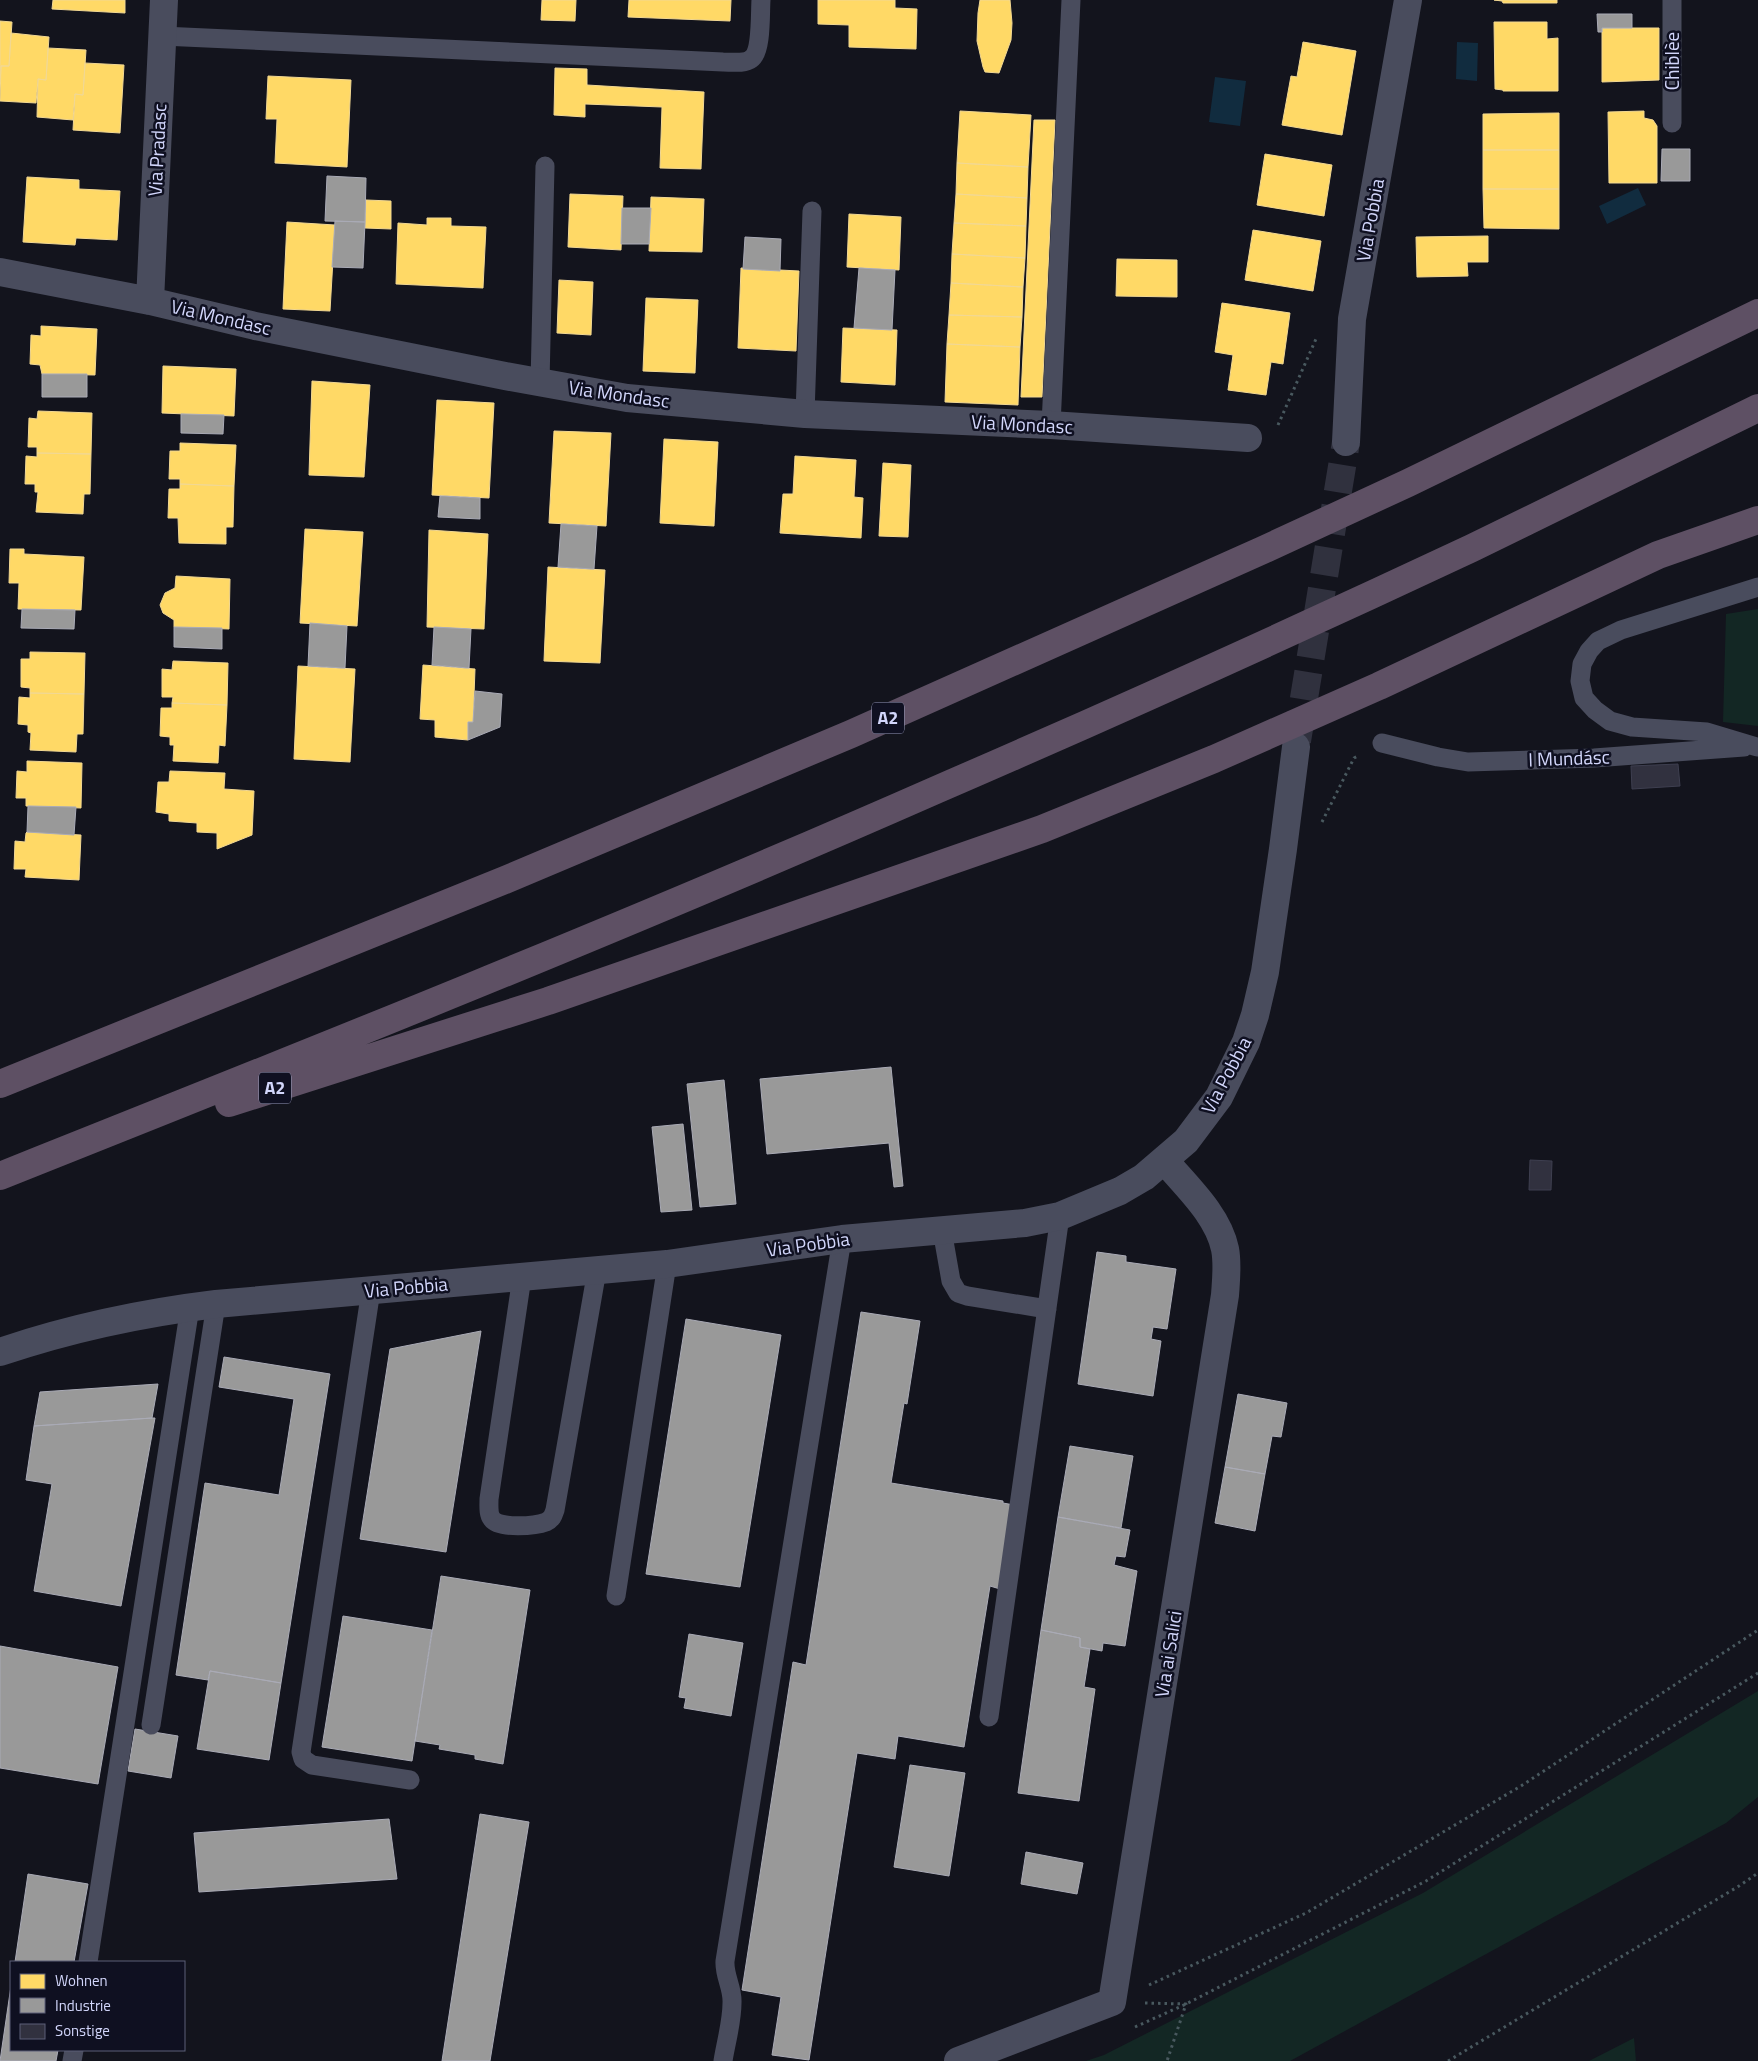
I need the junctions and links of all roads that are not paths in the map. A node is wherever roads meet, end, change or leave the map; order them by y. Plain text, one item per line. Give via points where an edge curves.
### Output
1 (164, 0) edge
2 (761, 0) edge
3 (1071, 0) edge
4 (1408, 0) edge
5 (1672, 0) edge
6 (162, 36) junction
7 (1672, 123) dead end
8 (545, 166) dead end
9 (812, 211) dead end
10 (0, 272) edge
11 (150, 301) junction
12 (1758, 313) edge
13 (540, 383) junction
14 (1758, 408) edge
15 (805, 414) junction
16 (1051, 425) junction
17 (1248, 438) road end
18 (1346, 442) tunnel mouth
19 (1758, 520) edge
20 (1758, 587) edge
21 (1382, 742) road end
22 (1296, 747) tunnel mouth
23 (1758, 747) edge
24 (0, 1084) edge
25 (1165, 1160) junction
26 (1, 1176) edge
27 (1060, 1216) junction
28 (942, 1230) junction
29 (842, 1239) junction
30 (667, 1264) junction
31 (597, 1270) junction
32 (522, 1277) junction
33 (371, 1290) junction
34 (203, 1305) junction
35 (1047, 1309) junction
36 (0, 1352) edge
37 (616, 1596) dead end
38 (988, 1717) dead end
39 (151, 1725) dead end
40 (410, 1780) dead end
41 (88, 1961) edge
42 (724, 2061) edge
43 (958, 2061) edge

1 - 6 street, Via Pradasc
2 - 6 lane via 756,54 744,61
3 - 16 lane
4 - 18 street, Via Pobbia via 1352,319
5 - 7 lane, Chiblèe
6 - 11 street, Via Pradasc
8 - 13 lane
9 - 15 lane
10 - 11 street, Via Mondasc
11 - 13 street, Via Mondasc via 255,326
12 - 24 highway, A2 via 1272,546 851,734 506,880
13 - 15 street, Via Mondasc via 627,398
14 - 26 highway, A2 via 1483,542 934,791 354,1035
15 - 16 street, Via Mondasc
16 - 17 street, Via Mondasc
19 - 26 highway, A2 via 1658,554 1379,686 1214,759 1042,829 548,1001
20 - 23 lane via 1621,630 1598,641 1582,664 1580,681 1584,698 1610,721 1632,727 1707,732
21 - 23 lane, I Mundásc via 1468,762 1594,758
22 - 25 street, Via Pobbia via 1283,849 1255,1015 1246,1042 1219,1097 1186,1141
25 - 27 street, Via Pobbia via 1120,1191
25 - 43 street, Via ai Salici via 1210,1216 1221,1235 1226,1266 1225,1295 1112,2002
27 - 28 street, Via Pobbia via 1025,1223
27 - 35 lane
28 - 29 street, Via Pobbia
28 - 35 lane via 951,1282 958,1292
29 - 30 street, Via Pobbia
29 - 42 lane via 725,1961 732,2004
30 - 31 street, Via Pobbia
30 - 37 lane
31 - 32 street, Via Pobbia
31 - 32 lane via 555,1510 552,1518 537,1525 506,1525 492,1519 489,1499
32 - 33 street, Via Pobbia
33 - 34 street, Via Pobbia
33 - 40 lane via 302,1752 303,1759 312,1764
34 - 36 street, Via Pobbia via 100,1323
34 - 39 lane
34 - 41 lane
35 - 38 lane

